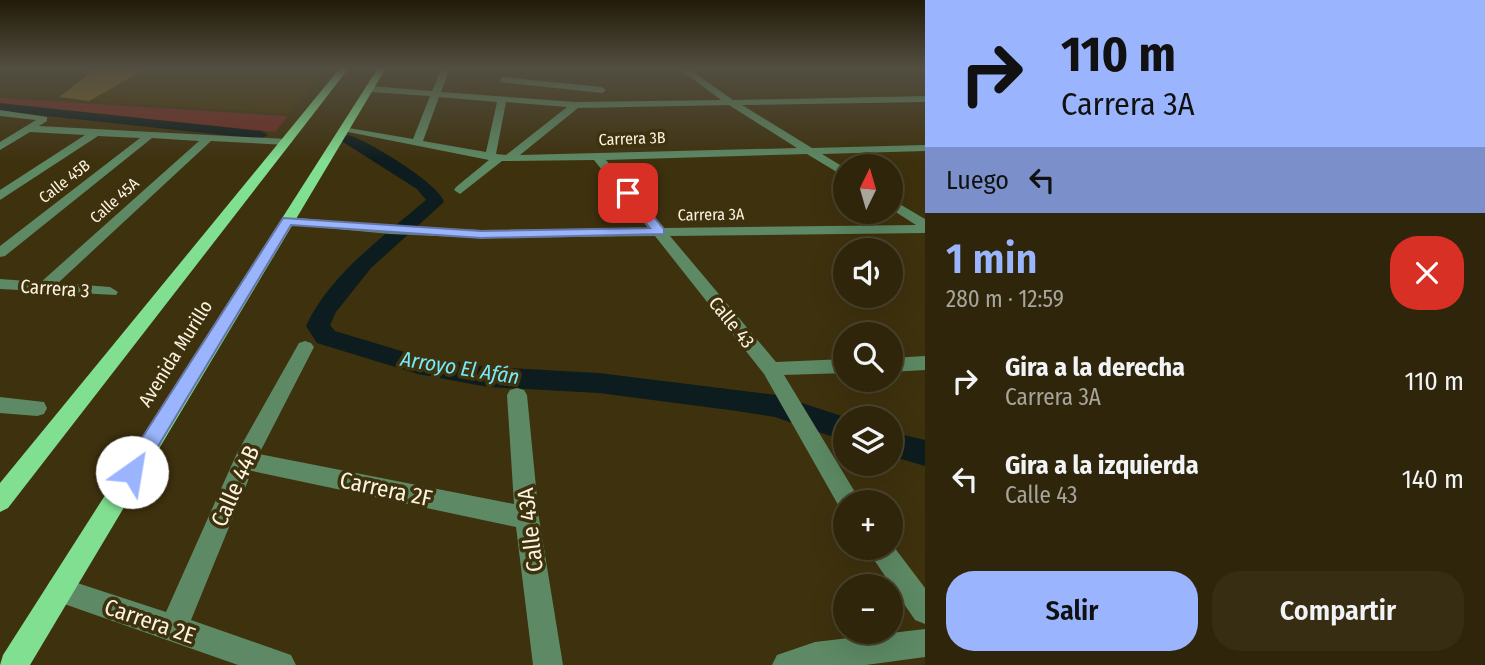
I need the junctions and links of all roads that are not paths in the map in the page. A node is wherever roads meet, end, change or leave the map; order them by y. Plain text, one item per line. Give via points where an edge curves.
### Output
1 (321, 99) edge
2 (363, 99) edge
3 (434, 99) edge
4 (500, 99) joint
5 (589, 99) edge
6 (726, 99) edge
7 (923, 99) edge
8 (732, 103) junction
9 (580, 105) junction
10 (0, 113) edge
11 (30, 129) junction
12 (343, 130) junction
13 (96, 132) junction
14 (150, 135) junction
15 (208, 138) junction
16 (287, 142) junction
17 (416, 144) junction
18 (0, 147) edge
19 (925, 148) edge
20 (809, 150) junction
21 (596, 155) junction
22 (499, 158) junction
23 (833, 165) edge
24 (460, 190) dead end
25 (0, 196) edge
26 (903, 211) edge
27 (288, 221) junction
28 (925, 227) edge
29 (660, 232) junction
30 (0, 253) edge
31 (0, 285) edge
32 (44, 288) junction
33 (110, 292) dead end
34 (305, 347) dead end
35 (925, 363) edge
36 (903, 364) edge
37 (833, 366) edge
38 (771, 369) junction
39 (517, 395) dead end
40 (0, 405) edge
41 (37, 408) dead end
42 (245, 460) junction
43 (842, 490) edge
44 (0, 501) edge
45 (527, 518) junction
46 (888, 560) edge
47 (59, 590) junction
48 (925, 610) edge
49 (173, 629) junction
50 (925, 643) edge
51 (13, 665) edge
52 (281, 665) edge
53 (548, 665) edge
54 (787, 665) edge

1 - 16 main road, Avenida Murillo
2 - 12 main road, Avenida Murillo
3 - 17 street
4 - 9 street
4 - 22 street
5 - 9 street
6 - 8 street
7 - 8 street
8 - 9 street
8 - 20 street
9 - 22 street
10 - 11 street via 44,119
11 - 13 street
11 - 18 street
12 - 17 street, Carrera 3B
12 - 27 main road, Avenida Murillo
13 - 14 street
13 - 25 street
14 - 15 street
14 - 30 street, Calle 45B
15 - 16 street
15 - 32 street, Calle 45A
16 - 44 main road, Avenida Murillo
17 - 22 street, Carrera 3B
19 - 20 street, Carrera 3B
20 - 21 street, Carrera 3B
20 - 23 street
21 - 22 street, Carrera 3B
21 - 29 street, Calle 43
22 - 24 street
26 - 28 street
27 - 29 street, Carrera 3A via 415,232
27 - 47 main road, Avenida Murillo
28 - 29 street, Carrera 3A
29 - 38 street, Calle 43
31 - 32 street, Carrera 3
32 - 33 street, Carrera 3
34 - 42 street, Calle 44B
35 - 36 street
37 - 38 street
38 - 43 street, Calle 43
39 - 45 street, Calle 43A
40 - 41 street
42 - 45 street, Carrera 2F
42 - 49 street, Calle 44B
45 - 53 street, Calle 43A
46 - 48 street
47 - 49 street, Carrera 2E
47 - 51 main road, Avenida Murillo
49 - 52 street, Carrera 2E
50 - 54 street

